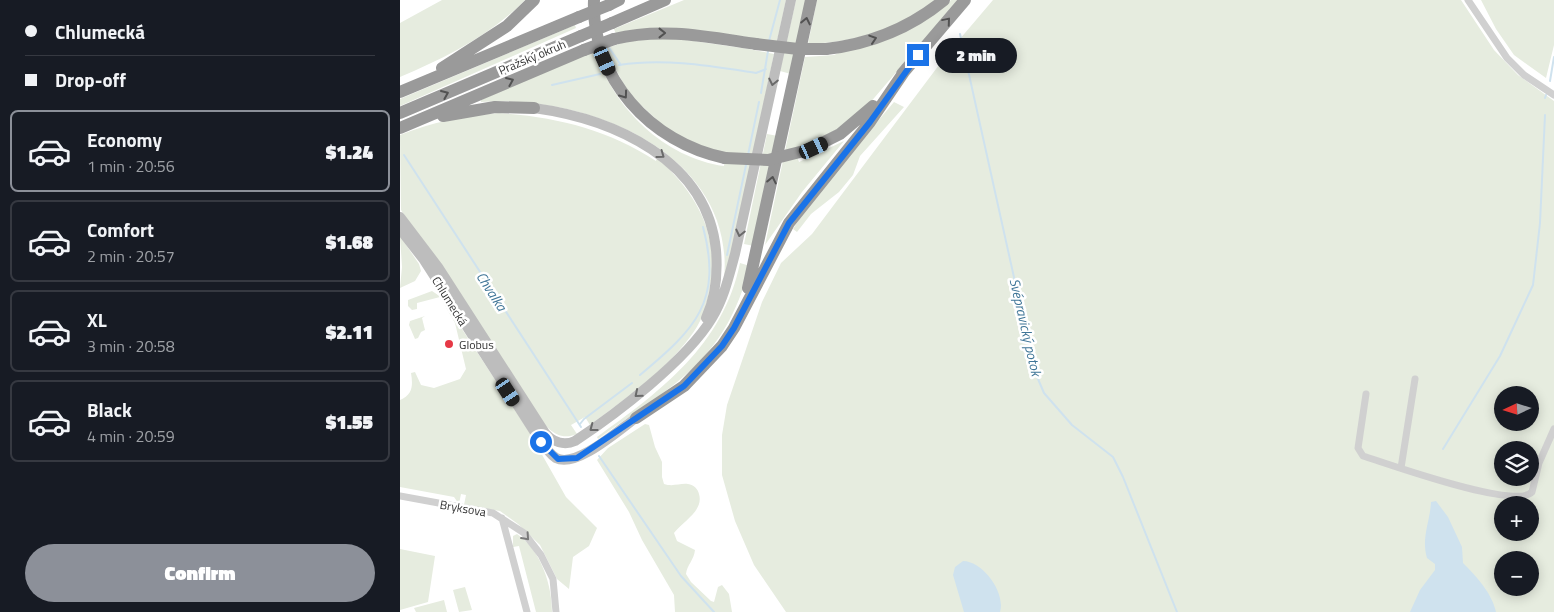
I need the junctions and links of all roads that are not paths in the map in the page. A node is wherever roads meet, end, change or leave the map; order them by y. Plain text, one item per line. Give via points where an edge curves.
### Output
1 (534, 0) edge
2 (594, 0) edge
3 (665, 0) edge
4 (791, 0) edge
5 (810, 0) edge
6 (944, 0) edge
7 (965, 0) edge
8 (1468, 0) edge
9 (614, 2) edge
10 (906, 69) junction
11 (401, 92) edge
12 (1554, 95) edge
13 (534, 108) joint
14 (400, 113) edge
15 (416, 121) junction
16 (400, 128) edge
17 (400, 217) edge
18 (400, 229) edge
19 (734, 328) junction
20 (678, 357) junction
21 (1415, 379) dead end
22 (1366, 394) dead end
23 (636, 418) joint
24 (1554, 430) edge
25 (1401, 468) junction
26 (400, 496) edge
27 (502, 518) junction
28 (556, 609) edge
29 (527, 612) edge

1 - 11 highway via 493,35
2 -> 10 highway, bridge via 595,25 602,53 613,78 630,103 666,135 691,148 725,158 768,160 808,150 831,140 856,122
14 -> 3 highway, Pražský okruh, bridge
4 -> 20 main road via 726,287 706,328
19 -> 5 highway via 752,275
15 -> 6 highway, bridge via 614,39 665,32 798,49 826,49 884,36
10 -> 7 highway
8 - 12 street via 1507,58 1524,75
9 - 11 highway, Pražský okruh, bridge
10 - 19 highway via 870,122 789,223
13 - 15 highway via 495,107
13 -> 20 main road via 587,120 645,145 677,169 702,203 715,239 716,284 702,326
15 - 16 highway
20 -> 17 main road, Chlumecká via 623,406 580,438 569,443 554,441 540,426 438,267
18 - 23 main road, Chlumecká via 553,455 562,460 577,458
19 - 23 highway, Chlumecká via 722,346 684,386
21 - 25 street
22 - 25 street via 1358,452
24 - 25 street via 1538,464 1532,492 1525,497 1468,490
26 - 27 street, Bryksova via 493,513
27 -> 28 street, Bryksova via 524,533 541,555 553,579
27 - 29 street

